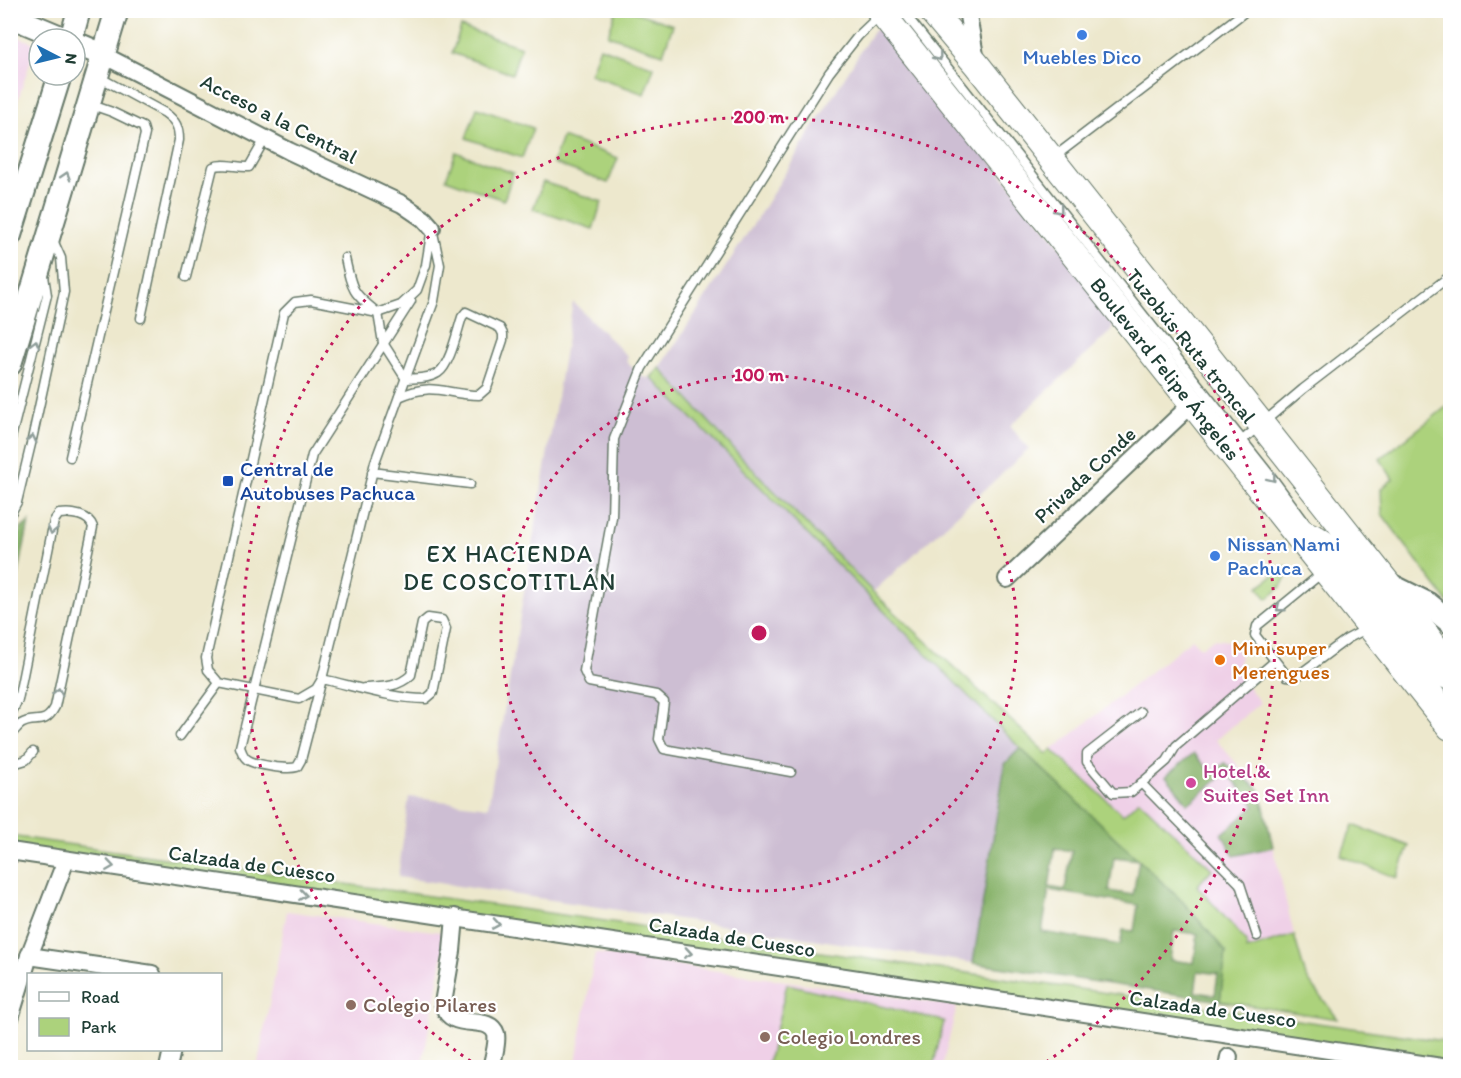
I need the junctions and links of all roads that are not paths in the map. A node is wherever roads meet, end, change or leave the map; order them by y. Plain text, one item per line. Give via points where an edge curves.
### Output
1 (79, 10) edge
2 (92, 10) edge
3 (920, 10) edge
4 (932, 10) edge
5 (967, 10) edge
6 (1247, 10) edge
7 (887, 11) edge
8 (116, 15) edge
9 (10, 16) edge
10 (36, 27) edge
11 (74, 27) edge
12 (942, 39) dead end
13 (87, 54) edge
14 (977, 64) junction
15 (100, 65) junction
16 (56, 87) edge
17 (88, 103) junction
18 (265, 139) junction
19 (1051, 159) junction
20 (432, 228) junction
21 (50, 232) junction
22 (10, 235) edge
23 (345, 258) dead end
24 (41, 259) junction
25 (1450, 276) edge
26 (186, 277) dead end
27 (417, 290) junction
28 (378, 313) junction
29 (141, 318) dead end
30 (383, 344) junction
31 (10, 364) edge
32 (406, 379) junction
33 (399, 397) junction
34 (1193, 403) junction
35 (1249, 435) junction
36 (10, 442) edge
37 (70, 456) dead end
38 (372, 472) junction
39 (470, 484) dead end
40 (10, 515) edge
41 (1292, 529) junction
42 (1317, 539) junction
43 (1348, 550) dead end
44 (1325, 571) junction
45 (1007, 579) dead end
46 (1379, 581) junction
47 (1450, 622) edge
48 (1404, 623) dead end
49 (1370, 628) junction
50 (1275, 661) junction
51 (1448, 676) edge
52 (322, 679) junction
53 (219, 683) junction
54 (364, 688) junction
55 (254, 690) junction
56 (1450, 705) edge
57 (1141, 712) dead end
58 (10, 716) edge
59 (1450, 728) edge
60 (10, 735) edge
61 (180, 736) dead end
62 (33, 752) dead end
63 (10, 765) edge
64 (791, 772) dead end
65 (1141, 783) junction
66 (10, 851) edge
67 (66, 860) junction
68 (455, 917) junction
69 (1257, 936) dead end
70 (29, 956) junction
71 (139, 973) edge
72 (10, 1018) edge
73 (172, 1051) edge
74 (168, 1068) edge
75 (491, 1068) edge
76 (1448, 1068) edge

1 - 11 main road
2 - 8 main road
3 - 12 lane
4 - 14 main road, Boulevard Felipe Ángeles
5 - 14 street
6 - 19 lane
7 - 34 main road, Boulevard Felipe Ángeles
7 -> 35 lane, Tuzobús Ruta troncal
7 - 64 lane via 858,36 829,73 642,368 614,439 612,517 584,671 589,682 656,694 664,702 659,739 664,749
8 - 15 main road
9 - 10 main road
13 - 15 main road
14 - 19 main road, Boulevard Felipe Ángeles
15 - 17 main road
15 - 18 street, Acceso a la Central
15 - 29 lane via 165,112 179,128
16 - 22 main road
21 -> 17 main road
17 - 37 lane via 135,122 143,127 145,135
18 - 20 street, Acceso a la Central via 402,204
18 - 26 lane via 249,167 213,167
19 - 35 main road, Boulevard Felipe Ángeles
20 - 27 lane
20 - 32 lane via 440,265 434,301
21 - 24 main road
40 -> 21 lane via 32,444 64,292 61,258
23 - 28 lane via 359,298
24 - 31 main road
36 -> 24 lane via 47,295
25 - 35 lane
27 - 28 lane via 401,305
27 - 30 lane
28 - 30 lane
28 - 53 lane via 311,300 295,302 284,313 206,658 208,670
30 - 32 lane
30 - 55 lane via 312,455
32 - 33 lane
32 - 33 lane via 439,373 466,312 500,328 503,340 487,388 479,395 427,388
33 - 38 lane
34 - 35 main road, Boulevard Felipe Ángeles
34 - 45 street, Privada Conde
35 - 41 main road, Boulevard Felipe Ángeles
35 -> 42 lane, Tuzobús Ruta troncal
35 - 46 main road, Boulevard Felipe Ángeles
38 - 39 lane
38 - 52 lane
41 - 42 main road
41 - 44 main road, Boulevard Felipe Ángeles
42 - 51 main road via 1339,554 1420,658 1430,668
42 - 56 lane, Tuzobús Ruta troncal
43 - 46 lane
44 - 49 main road, Boulevard Felipe Ángeles
44 -> 50 lane via 1257,626 1255,635
46 - 47 main road via 1428,604
46 - 51 main road, Boulevard Felipe Ángeles
48 - 51 lane
49 - 50 lane via 1347,639 1296,677 1287,676
49 - 59 main road, Boulevard Felipe Ángeles
50 - 65 lane via 1176,746 1167,761
52 - 54 lane
52 - 55 lane via 316,689 299,699
52 - 55 lane via 302,760 297,767 288,769 248,760 242,754 240,747
53 - 55 lane
53 - 61 lane
54 - 54 lane via 415,699 426,699 433,693 446,628 442,620 428,618 422,623 411,675 405,681 388,687
57 - 65 lane via 1088,754 1087,762 1113,793 1131,792
60 -> 58 lane via 23,723 50,716 55,707 93,527 86,517 65,513 54,521 18,700
62 - 63 lane via 26,760
65 - 69 lane via 1240,884
66 - 67 street, Calzada de Cuesco
67 -> 68 street, Calzada de Cuesco
67 - 70 street
68 - 75 street via 443,1003 453,1019 492,1028 496,1041
68 -> 76 street, Calzada de Cuesco
70 - 71 street
70 - 72 street
73 - 74 street

